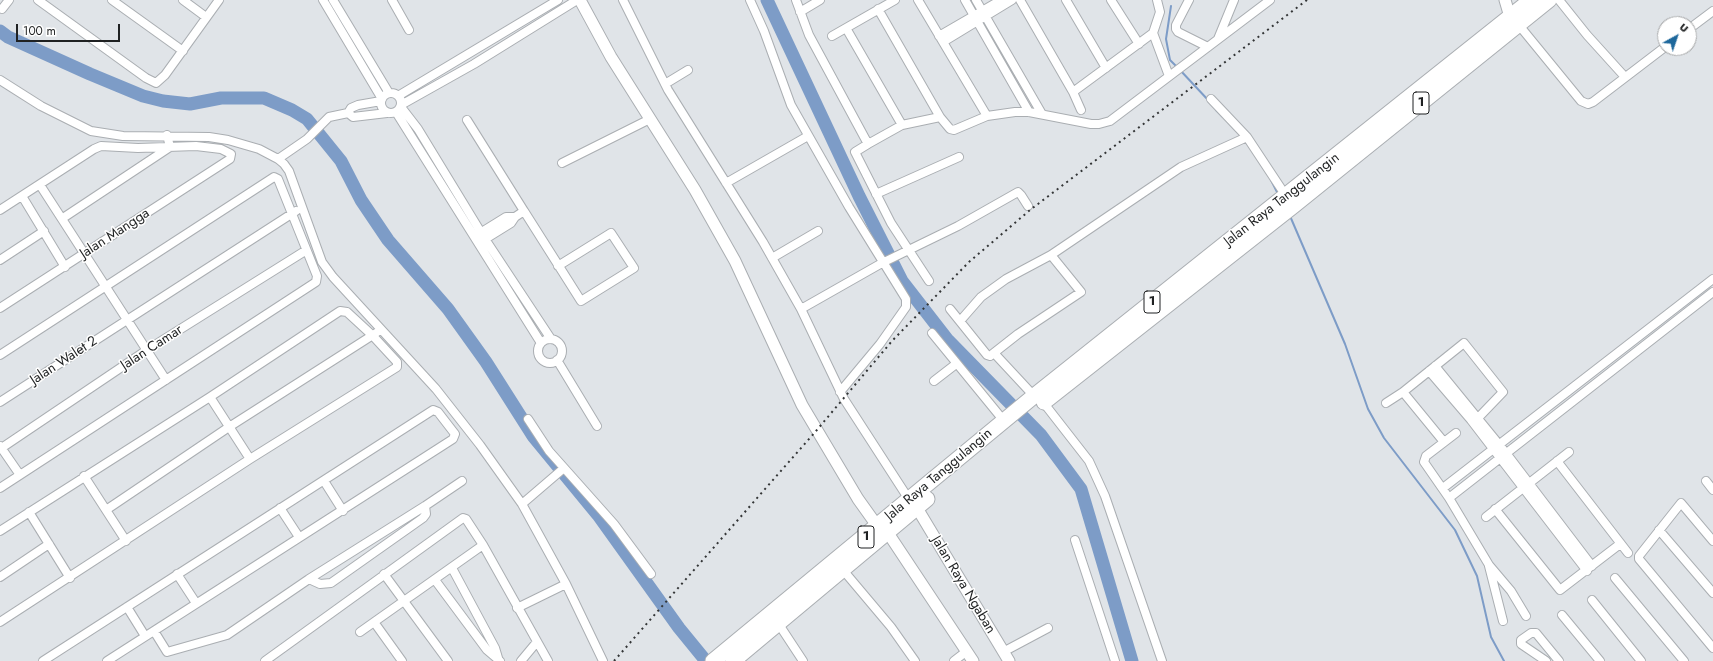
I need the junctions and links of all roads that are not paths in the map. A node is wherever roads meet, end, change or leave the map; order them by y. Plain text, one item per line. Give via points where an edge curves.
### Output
1 (9, 0) edge
2 (38, 0) edge
3 (112, 0) edge
4 (183, 0) edge
5 (219, 0) edge
6 (323, 0) edge
7 (333, 0) edge
8 (392, 0) edge
9 (558, 0) edge
10 (579, 0) edge
11 (623, 0) edge
12 (750, 0) edge
13 (796, 0) edge
14 (820, 0) edge
15 (895, 0) edge
16 (918, 0) edge
17 (965, 0) edge
18 (976, 0) edge
19 (1001, 0) edge
20 (1012, 0) edge
21 (1020, 0) edge
22 (1066, 0) edge
23 (1111, 0) edge
24 (1157, 0) edge
25 (1189, 0) edge
26 (1234, 0) edge
27 (1270, 0) edge
28 (1505, 0) edge
29 (1531, 0) edge
30 (1548, 0) edge
31 (1559, 0) edge
32 (2, 9) dead end
33 (878, 9) junction
34 (1713, 11) edge
35 (800, 12) junction
36 (984, 13) junction
37 (206, 17) junction
38 (976, 18) junction
39 (1514, 20) junction
40 (1697, 23) edge
41 (846, 28) junction
42 (409, 30) dead end
43 (1153, 33) junction
44 (832, 36) dead end
45 (941, 39) junction
46 (1217, 39) junction
47 (1139, 44) junction
48 (1208, 47) junction
49 (183, 51) junction
50 (1657, 53) edge
51 (467, 55) junction
52 (474, 64) junction
53 (1106, 68) junction
54 (688, 70) dead end
55 (1172, 74) junction
56 (1626, 78) junction
57 (0, 80) edge
58 (665, 84) junction
59 (1073, 92) junction
60 (389, 93) junction
61 (398, 96) junction
62 (1211, 99) dead end
63 (381, 100) junction
64 (399, 108) junction
65 (1081, 110) dead end
66 (387, 112) junction
67 (1029, 112) junction
68 (348, 113) junction
69 (1042, 114) junction
70 (987, 116) junction
71 (940, 117) junction
72 (650, 119) junction
73 (467, 120) dead end
74 (902, 125) junction
75 (167, 135) junction
76 (808, 136) junction
77 (1244, 138) junction
78 (868, 144) junction
79 (170, 147) junction
80 (959, 157) dead end
81 (278, 159) junction
82 (562, 163) dead end
83 (726, 183) junction
84 (40, 185) junction
85 (876, 194) junction
86 (22, 196) junction
87 (1283, 205) junction
88 (1028, 206) dead end
89 (302, 207) junction
90 (0, 210) edge
91 (524, 211) junction
92 (292, 214) junction
93 (63, 218) junction
94 (44, 231) junction
95 (818, 231) dead end
96 (479, 238) junction
97 (305, 251) junction
98 (906, 251) junction
99 (85, 254) junction
100 (1051, 255) junction
101 (772, 258) junction
102 (0, 260) edge
103 (885, 262) junction
104 (558, 266) junction
105 (65, 267) junction
106 (1713, 278) edge
107 (929, 281) dead end
108 (107, 286) junction
109 (1713, 292) edge
110 (521, 294) junction
111 (512, 299) junction
112 (0, 308) edge
113 (802, 309) junction
114 (950, 309) dead end
115 (127, 319) junction
116 (960, 321) junction
117 (381, 329) junction
118 (932, 333) dead end
119 (373, 336) junction
120 (551, 339) junction
121 (540, 343) junction
122 (147, 350) junction
123 (994, 353) junction
124 (0, 356) edge
125 (1612, 357) junction
126 (557, 360) junction
127 (956, 364) junction
128 (1618, 366) junction
129 (1432, 368) junction
130 (166, 380) junction
131 (934, 381) dead end
132 (840, 392) junction
133 (1403, 392) junction
134 (210, 397) junction
135 (1037, 400) junction
136 (0, 402) edge
137 (1386, 403) dead end
138 (457, 418) junction
139 (528, 418) dead end
140 (1478, 418) junction
141 (1009, 421) junction
142 (447, 424) junction
143 (597, 426) dead end
144 (229, 427) junction
145 (1456, 433) dead end
146 (1444, 442) junction
147 (0, 447) edge
148 (1496, 447) junction
149 (1569, 452) dead end
150 (1503, 456) junction
151 (250, 459) junction
152 (1557, 460) junction
153 (563, 469) junction
154 (20, 475) junction
155 (84, 476) junction
156 (324, 481) junction
157 (462, 481) dead end
158 (1706, 481) dead end
159 (1526, 485) junction
160 (0, 488) edge
161 (1443, 488) junction
162 (1713, 490) edge
163 (1449, 498) junction
164 (522, 504) junction
165 (913, 505) junction
166 (425, 506) junction
167 (280, 508) junction
168 (1495, 509) junction
169 (106, 510) junction
170 (343, 511) junction
171 (29, 512) junction
172 (1486, 516) dead end
173 (883, 530) junction
174 (1658, 530) junction
175 (0, 531) edge
176 (299, 537) junction
177 (1075, 540) dead end
178 (126, 541) junction
179 (1713, 541) edge
180 (49, 544) junction
181 (1620, 544) junction
182 (483, 545) junction
183 (1628, 553) dead end
184 (1489, 565) junction
185 (452, 568) junction
186 (1589, 568) junction
187 (843, 570) junction
188 (177, 574) junction
189 (384, 574) junction
190 (651, 574) dead end
191 (0, 577) edge
192 (70, 578) junction
193 (1615, 578) dead end
194 (309, 579) junction
195 (435, 580) junction
196 (566, 584) junction
197 (1713, 593) edge
198 (797, 600) junction
199 (1592, 600) dead end
200 (404, 601) junction
201 (196, 603) junction
202 (127, 607) junction
203 (517, 608) junction
204 (1562, 615) dead end
205 (1526, 616) dead end
206 (1503, 621) dead end
207 (0, 622) edge
208 (374, 622) junction
209 (778, 623) junction
210 (1048, 628) dead end
211 (154, 631) junction
212 (360, 632) dead end
213 (145, 636) junction
214 (536, 643) junction
215 (1713, 648) edge
216 (967, 651) junction
217 (1006, 657) edge
218 (722, 659) edge
219 (499, 660) edge
220 (43, 661) edge
221 (107, 661) edge
222 (264, 661) edge
223 (402, 661) edge
224 (448, 661) edge
225 (521, 661) edge
226 (548, 661) edge
227 (603, 661) edge
228 (803, 661) edge
229 (915, 661) edge
230 (954, 661) edge
231 (973, 661) edge
232 (1115, 661) edge
233 (1162, 661) edge
234 (1546, 661) edge
235 (1558, 661) edge
236 (1600, 661) edge
237 (1641, 661) edge
238 (1684, 661) edge

1 - 32 street
2 - 49 street via 156,83
3 - 49 street
4 - 37 street
5 - 37 street
6 - 63 street
7 - 60 street
8 - 42 street
9 - 51 street
10 - 52 street
10 - 72 street
11 - 58 street
12 - 76 street via 791,105
13 - 35 street
14 - 35 street
15 - 33 street
16 - 45 street
17 - 38 street
18 - 36 street
19 - 36 street
20 - 36 street
21 - 59 street
22 - 53 street
23 - 47 street
24 - 43 street via 1160,12
25 - 48 street via 1176,29
26 - 46 street
27 - 46 street
28 - 39 street
29 - 39 highway, Jalan Raya Tanggulangin / 1
30 - 39 highway, Jalan Raya Tanggulangin / 1
31 - 56 street via 1586,35
33 - 41 street
33 - 71 street
34 - 40 street
35 - 78 street via 809,35
36 - 38 street
36 - 69 street
37 - 49 street
38 - 45 street
38 - 67 street
39 - 56 street via 1581,101 1593,102
39 - 87 highway, Jalan Raya Tanggulangin / 1
41 - 44 street
41 - 74 street
43 - 47 street
43 - 55 street
45 - 70 street
46 - 48 street
47 - 53 street
48 - 55 street
50 - 56 street
51 - 52 street
51 - 61 street
52 - 64 street
53 - 59 street
54 - 58 street
55 - 69 street via 1110,121 1091,124
57 - 75 street via 41,106 91,131 123,136
58 - 83 street
59 - 65 street
60 - 61 street
60 - 63 street
61 - 64 street
62 - 77 street
63 - 66 street via 381,106
63 - 68 street via 358,105 351,108
64 - 66 street
64 - 96 street
66 - 68 street via 353,117
67 - 69 street
67 - 70 street
68 - 81 street via 326,120 307,139
70 - 71 street via 954,130
71 - 74 street
72 - 82 street
72 - 173 street via 735,261 802,406 858,499
73 - 91 street
74 - 78 street
75 - 79 street
75 - 81 street via 228,140
76 - 83 street
76 - 103 street
77 - 87 street
77 - 100 street via 1181,167
78 - 85 street via 855,152
79 - 84 street via 101,146
79 - 93 street
79 - 99 street, Jalan Mangga via 196,146 221,149 232,154 230,159
80 - 85 street
81 - 89 street via 289,171
83 - 101 street
84 - 86 street
84 - 93 street
85 - 98 street
86 - 90 street
86 - 94 street
87 - 135 highway, Jalan Raya Tanggulangin / 1
88 - 98 street via 1018,192 958,226
89 - 92 street, Jalan Walet 2
89 - 117 street via 322,262
91 - 96 street via 511,223
91 - 104 street
92 - 97 street
92 - 108 street via 278,179 274,177
92 - 115 street, Jalan Walet 2
93 - 99 street
94 - 102 street
94 - 105 street
95 - 101 street
96 - 110 street
96 - 111 street
97 - 122 street, Jalan Camar
97 - 130 street via 317,276 316,282
98 - 103 street
98 - 107 street
99 - 105 street, Jalan Mangga
99 - 108 street
100 - 116 street via 1006,279 981,297
100 - 123 street via 1081,292
101 - 113 street
103 - 113 street
103 - 132 street via 904,295 906,307 864,366
104 - 104 street via 611,232 634,268 581,301
105 - 112 street, Jalan Mangga
106 - 125 street
108 - 115 street
108 - 124 street
109 - 128 street
110 - 111 street
110 - 120 street
111 - 121 street
113 - 132 street
114 - 116 street
115 - 122 street
115 - 136 street, Jalan Walet 2
116 - 123 street via 987,355
117 - 119 street
117 - 138 street via 436,389
118 - 127 street
119 - 134 street via 342,310
119 - 144 street
119 - 151 street via 398,362 397,368
120 - 121 street
120 - 126 street via 560,345 561,355
121 - 126 street via 538,349 541,359 552,362
122 - 130 street
122 - 147 street, Jalan Camar
123 - 135 street
125 - 128 street
125 - 148 street
126 - 143 street
127 - 131 street
127 - 141 street
128 - 150 street
129 - 133 street
129 - 140 street
129 - 140 street via 1464,343 1498,384 1503,394
129 - 148 street
130 - 154 street
132 - 165 street
133 - 137 street
133 - 146 street
134 - 144 street
134 - 155 street
135 - 141 highway, 1
135 - 233 street via 1089,461 1105,496
138 - 142 street
138 - 164 street via 480,444
139 - 153 street
140 - 148 street
141 - 165 highway, Jala Raya Tanggulangin / 1
142 - 156 street via 438,412 433,410
142 - 170 street via 455,434 454,439
144 - 151 street
144 - 169 street
145 - 146 street
146 - 161 street via 1426,456 1424,462
147 - 154 street
148 - 150 street
148 - 161 street
149 - 152 street
150 - 159 street
150 - 163 street
151 - 178 street
152 - 159 street
152 - 181 street
153 - 164 street
153 - 190 street via 614,524
154 - 160 street
155 - 169 street
155 - 171 street
156 - 167 street
156 - 170 street
157 - 166 street
158 - 162 street
159 - 168 street
159 - 186 street
161 - 163 street
163 - 184 street
164 - 196 street
165 - 173 highway, Jala Raya Tanggulangin / 1
165 - 217 street, Jalan Raya Ngaban
166 - 194 street
166 - 194 street via 426,514 423,518 331,583 320,584
167 - 176 street
167 - 188 street
168 - 172 street
168 - 186 street via 1558,589 1562,590
169 - 178 street
170 - 176 street
171 - 175 street
171 - 180 street
173 - 187 highway, 1
173 - 198 highway, Jala Raya Tanggulangin / 1
173 - 216 street
174 - 179 street via 1681,503
174 - 197 street
174 - 215 street via 1640,553 1639,559
176 - 201 street
177 - 232 street
178 - 192 street
180 - 191 street
180 - 192 street
181 - 183 street
181 - 186 street
182 - 185 street
182 - 189 street via 463,518
182 - 203 street
184 - 205 street via 1511,591
184 - 206 street
185 - 195 street
185 - 219 street
187 - 198 highway, 1
187 - 229 street via 891,627
188 - 201 street
188 - 202 street
189 - 200 street
189 - 222 street
192 - 207 street
193 - 238 street
194 - 211 street via 222,638 167,652
195 - 200 street
195 - 219 street via 487,650
196 - 203 street
196 - 227 street
198 - 209 highway, 1
198 - 218 highway, Jala Raya Tanggulangin / 1
199 - 237 street
200 - 208 street
200 - 224 street
201 - 211 street
202 - 213 street
202 - 220 street
203 - 214 street
204 - 236 street
208 - 212 street
208 - 223 street
209 - 218 highway, 1
209 - 228 street
210 - 217 street
211 - 213 street
213 - 221 street
214 - 225 street
214 - 226 street
216 - 230 street
216 - 231 street
234 - 235 street via 1521,644 1521,640 1531,632 1536,633

